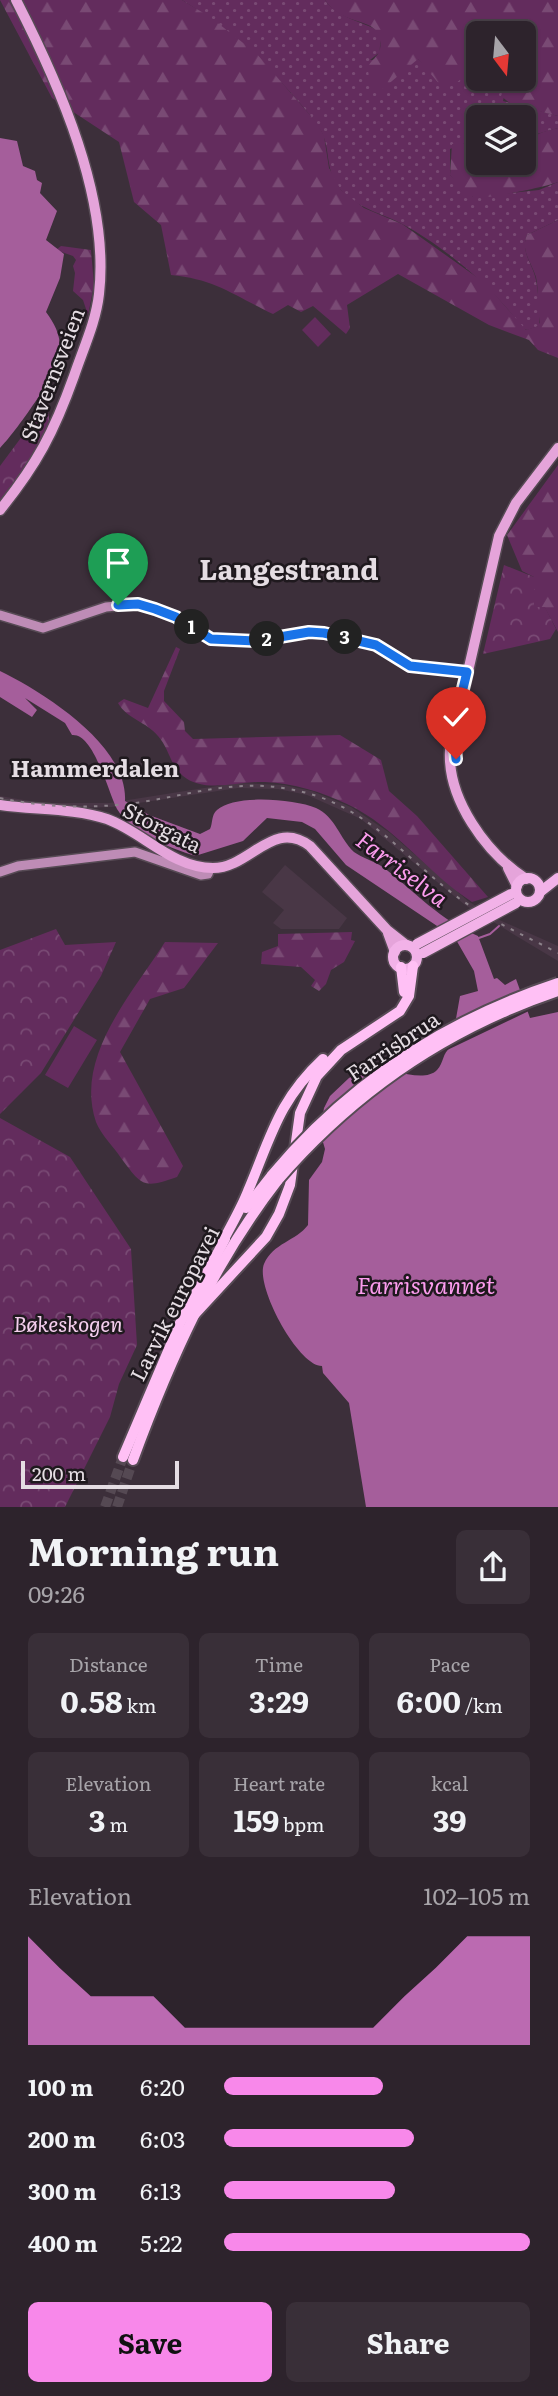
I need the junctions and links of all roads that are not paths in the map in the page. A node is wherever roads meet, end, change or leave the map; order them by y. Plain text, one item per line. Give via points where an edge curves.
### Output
1 (16, 0) edge
2 (558, 448) edge
3 (0, 510) edge
4 (0, 615) edge
5 (467, 672) junction
6 (0, 805) edge
7 (506, 865) junction
8 (210, 868) junction
9 (0, 872) edge
10 (558, 878) edge
11 (531, 880) junction
12 (540, 892) junction
13 (517, 895) junction
14 (408, 950) junction
15 (401, 967) junction
16 (558, 983) edge
17 (558, 991) edge
18 (275, 1177) junction
19 (221, 1245) junction
20 (193, 1316) junction

1 - 3 main road, Stavernsveien via 75,133 94,215 100,284 90,330 51,435 32,470
2 - 5 main road via 516,503 499,536
4 - 5 main road via 43,628 106,607 138,604 186,623 211,639 256,641 309,632 339,635 376,645 410,666
5 - 7 main road via 450,765 475,825
6 - 8 main road, Storgata via 107,820 187,863
7 - 11 main road
7 - 13 main road
8 - 9 main road via 208,874 201,875 129,851
8 - 14 main road, Storgata via 237,863 273,838 298,838
10 - 11 highway
10 - 12 highway
11 - 12 highway
11 - 13 highway
12 - 13 highway via 535,900
13 - 14 highway, bridge
14 - 15 highway
14 - 15 highway via 394,960
14 - 20 highway via 409,996 400,1011 341,1050 317,1076 300,1113 290,1185 279,1214 266,1237
15 - 19 highway via 404,994 394,1009 329,1054 280,1112
16 - 18 highway, Farrisbrua, bridge via 478,1014 400,1059 327,1117
17 - 18 highway, Farrisbrua, bridge via 469,1028 404,1066 332,1123
18 - 19 highway, Larvik europavei
18 - 20 highway, Larvik europavei
19 - 20 highway, Larvik europavei via 180,1323 128,1459

